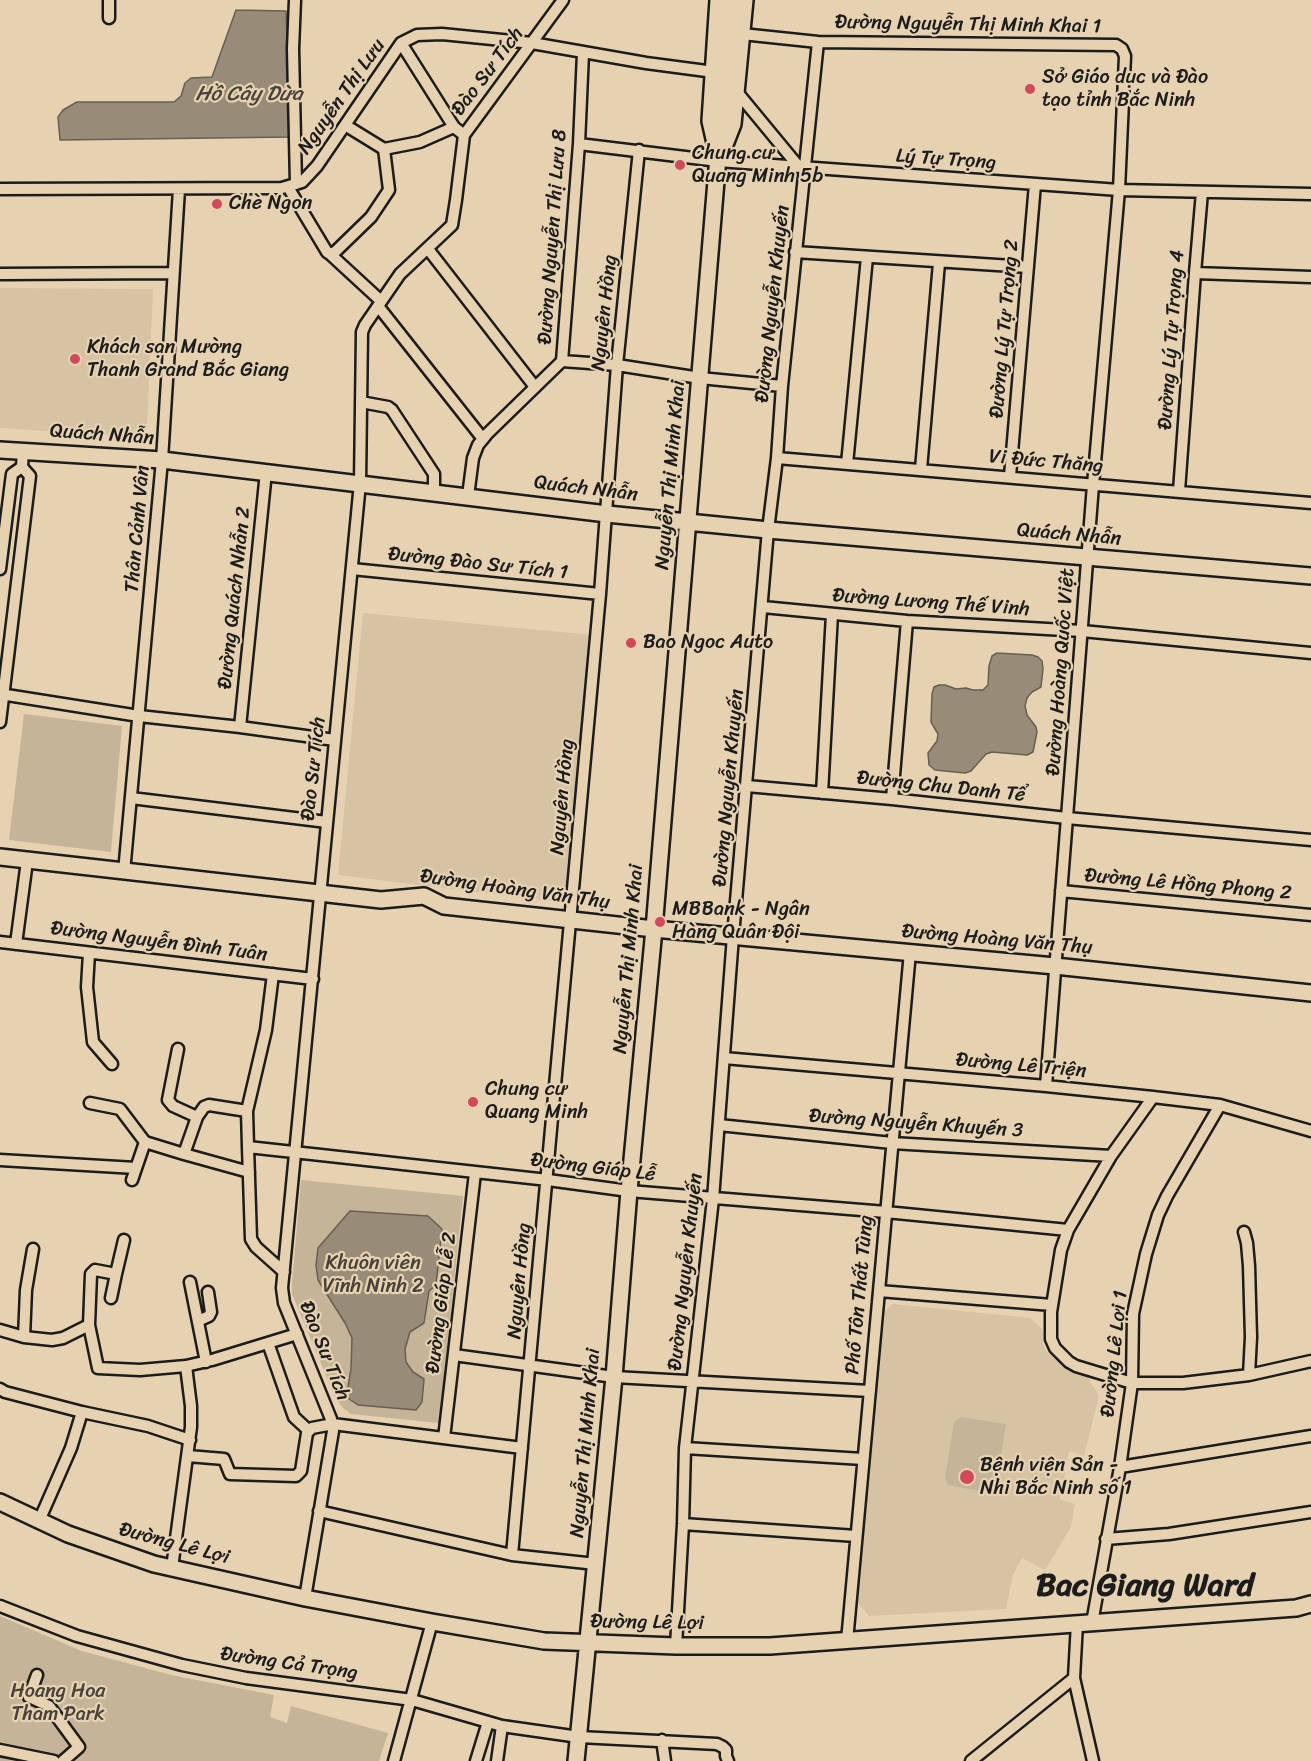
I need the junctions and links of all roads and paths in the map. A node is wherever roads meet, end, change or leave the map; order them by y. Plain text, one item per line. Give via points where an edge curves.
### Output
1 (109, 0) edge
2 (295, 0) edge
3 (563, 0) edge
4 (718, 0) edge
5 (731, 0) edge
6 (745, 0) edge
7 (109, 18) dead end
8 (742, 34) junction
9 (818, 42) junction
10 (401, 43) junction
11 (532, 44) junction
12 (583, 53) junction
13 (714, 72) junction
14 (737, 92) junction
15 (345, 125) junction
16 (454, 127) junction
17 (464, 135) junction
18 (579, 144) junction
19 (384, 149) junction
20 (639, 150) junction
21 (718, 161) junction
22 (802, 167) junction
23 (1035, 184) junction
24 (292, 185) junction
25 (0, 189) edge
26 (178, 189) junction
27 (1119, 190) junction
28 (1202, 192) junction
29 (1311, 194) edge
30 (428, 249) junction
31 (795, 252) junction
32 (330, 254) junction
33 (867, 258) junction
34 (939, 263) junction
35 (1028, 267) junction
36 (173, 273) junction
37 (1194, 273) junction
38 (0, 274) edge
39 (1311, 277) edge
40 (379, 303) junction
41 (562, 361) junction
42 (617, 365) junction
43 (700, 378) junction
44 (782, 386) junction
45 (535, 387) junction
46 (361, 402) junction
47 (483, 439) junction
48 (0, 450) edge
49 (777, 458) junction
50 (22, 459) junction
51 (162, 460) junction
52 (848, 464) junction
53 (921, 469) junction
54 (266, 472) junction
55 (1010, 477) junction
56 (360, 483) junction
57 (1093, 485) junction
58 (1179, 491) junction
59 (434, 492) junction
60 (468, 496) junction
61 (1311, 503) edge
62 (606, 514) junction
63 (688, 522) junction
64 (768, 530) junction
65 (1088, 558) junction
66 (0, 569) edge
67 (352, 569) junction
68 (1311, 576) edge
69 (600, 594) junction
70 (763, 607) junction
71 (832, 614) junction
72 (907, 621) junction
73 (1082, 631) junction
74 (1311, 653) edge
75 (2, 694) edge
76 (139, 716) junction
77 (0, 722) edge
78 (240, 727) junction
79 (335, 740) junction
80 (747, 786) junction
81 (822, 793) junction
82 (131, 798) junction
83 (892, 799) junction
84 (1067, 818) junction
85 (327, 822) junction
86 (1311, 840) edge
87 (0, 857) edge
88 (27, 861) junction
89 (124, 872) junction
90 (1061, 891) junction
91 (320, 894) junction
92 (1311, 915) edge
93 (570, 920) junction
94 (654, 929) junction
95 (733, 936) junction
96 (0, 942) edge
97 (16, 944) junction
98 (89, 952) junction
99 (910, 952) junction
100 (1055, 966) junction
101 (273, 974) junction
102 (313, 979) junction
103 (1311, 993) edge
104 (178, 1049) dead end
105 (724, 1058) junction
106 (112, 1064) dead end
107 (898, 1074) junction
108 (1046, 1086) junction
109 (1153, 1096) junction
110 (90, 1103) dead end
111 (1220, 1105) junction
112 (247, 1111) junction
113 (197, 1117) junction
114 (719, 1125) junction
115 (1311, 1131) edge
116 (146, 1142) junction
117 (892, 1143) junction
118 (248, 1147) junction
119 (294, 1153) junction
120 (184, 1154) junction
121 (1111, 1156) junction
122 (0, 1160) edge
123 (136, 1168) junction
124 (249, 1172) junction
125 (475, 1173) junction
126 (132, 1180) dead end
127 (548, 1180) junction
128 (629, 1191) junction
129 (713, 1199) junction
130 (886, 1212) junction
131 (1068, 1230) junction
132 (1244, 1232) dead end
133 (124, 1240) dead end
134 (33, 1249) dead end
135 (284, 1272) junction
136 (116, 1274) junction
137 (190, 1282) dead end
138 (879, 1291) junction
139 (208, 1292) dead end
140 (111, 1298) dead end
141 (1052, 1305) junction
142 (198, 1321) junction
143 (89, 1325) junction
144 (0, 1330) edge
145 (297, 1335) junction
146 (24, 1337) junction
147 (268, 1343) junction
148 (454, 1355) junction
149 (1311, 1361) edge
150 (206, 1362) junction
151 (186, 1366) junction
152 (530, 1367) junction
153 (1249, 1375) junction
154 (614, 1377) junction
155 (692, 1382) junction
156 (1132, 1383) junction
157 (0, 1389) edge
158 (870, 1391) junction
159 (82, 1412) junction
160 (333, 1424) junction
161 (308, 1430) junction
162 (1311, 1436) edge
163 (444, 1438) junction
164 (190, 1440) junction
165 (522, 1448) junction
166 (685, 1448) junction
167 (188, 1456) junction
168 (863, 1459) junction
169 (1120, 1467) junction
170 (0, 1502) edge
171 (319, 1511) junction
172 (1311, 1512) edge
173 (39, 1521) junction
174 (683, 1524) junction
175 (856, 1536) junction
176 (1106, 1539) junction
177 (512, 1555) junction
178 (596, 1564) junction
179 (172, 1568) junction
180 (305, 1598) junction
181 (1311, 1604) edge
182 (0, 1606) edge
183 (432, 1622) junction
184 (1084, 1623) junction
185 (847, 1641) junction
186 (589, 1643) junction
187 (676, 1646) junction
188 (37, 1675) dead end
189 (1074, 1678) junction
190 (412, 1700) junction
191 (488, 1722) junction
192 (501, 1726) junction
193 (579, 1737) junction
194 (662, 1740) junction
195 (0, 1750) edge
196 (54, 1761) edge
197 (63, 1761) edge
198 (394, 1761) edge
199 (476, 1761) edge
200 (497, 1761) edge
201 (576, 1761) edge
202 (666, 1761) edge
203 (728, 1761) edge
204 (971, 1761) edge
205 (1092, 1761) edge

1 - 7 street
2 - 24 street
3 - 11 street, Đào Sư Tích
4 - 13 main road
5 - 21 main road, Nguyễn Thị Minh Khai
6 - 8 main road
8 - 9 street, Đường Nguyễn Thị Minh Khai 1
8 - 14 main road
9 - 22 street, Đường Nguyễn Khuyến
9 - 27 street, Đường Nguyễn Thị Minh Khai 1 via 1116,45 1125,56
10 - 11 street, Nguyễn Thị Lưu via 417,35 442,34
10 - 15 street, Nguyễn Thị Lưu
10 - 16 street
11 - 12 street, Nguyễn Thị Lưu
11 - 17 street, Đào Sư Tích
12 - 13 street, Nguyễn Thị Lưu
12 - 18 street, Đường Nguyễn Thị Lưu 8
13 - 21 main road via 710,121
14 - 21 main road via 733,124
14 - 22 street
15 - 19 street
15 - 24 street, Nguyễn Thị Lưu via 303,182
16 - 17 street
16 - 19 street via 420,142
17 - 30 street, Đào Sư Tích via 454,221
18 - 20 street, Lý Tự Trọng
18 - 41 street, Đường Nguyễn Thị Lưu 8
19 - 32 street via 390,185 386,196 371,217
20 - 21 street, Lý Tự Trọng
20 - 42 street, Nguyên Hồng
21 - 22 street, Lý Tự Trọng
21 - 43 main road, Nguyễn Thị Minh Khai
22 - 23 street, Lý Tự Trọng
22 - 31 street, Đường Nguyễn Khuyến
23 - 27 street, Lý Tự Trọng
23 - 35 street, Đường Lý Tự Trọng 2
24 - 26 street
24 - 32 street
25 - 26 street
26 - 36 street, Thân Cảnh Vân
27 - 28 street, Lý Tự Trọng
27 - 57 street, Đường Hoàng Quốc Việt
28 - 29 street, Lý Tự Trọng
28 - 37 street, Đường Lý Tự Trọng 4
30 - 40 street, Đào Sư Tích via 400,274
30 - 45 street
31 - 33 street
31 - 44 street, Đường Nguyễn Khuyến
32 - 40 street
33 - 34 street
33 - 52 street
34 - 35 street
34 - 53 street
35 - 55 street, Đường Lý Tự Trọng 2
36 - 38 street
36 - 51 street, Thân Cảnh Vân
37 - 39 street
37 - 58 street, Đường Lý Tự Trọng 4
40 - 46 street, Đào Sư Tích via 362,332
40 - 47 street
41 - 42 street
41 - 45 street, Đường Nguyễn Thị Lưu 8
42 - 43 street
42 - 62 street, Nguyên Hồng
43 - 44 street
43 - 63 main road, Nguyễn Thị Minh Khai
44 - 49 street, Đường Nguyễn Khuyến
45 - 47 street, Đường Nguyễn Thị Lưu 8
46 - 56 street, Đào Sư Tích
46 - 59 street via 392,410 434,474
47 - 60 street, Đường Nguyễn Thị Lưu 8 via 473,458
48 - 50 main road, Quách Nhẫn
49 - 52 street, Vi Đức Thăng
49 - 64 street, Đường Nguyễn Khuyến
50 - 51 main road, Quách Nhẫn
50 - 66 street via 12,474
50 - 75 street via 30,476
51 - 54 main road, Quách Nhẫn
51 - 76 street, Thân Cảnh Vân
52 - 53 street, Vi Đức Thăng
53 - 55 street, Vi Đức Thăng
54 - 56 main road, Quách Nhẫn
54 - 78 street, Đường Quách Nhẫn 2
55 - 57 street, Vi Đức Thăng
56 - 59 main road, Quách Nhẫn
56 - 67 street, Đào Sư Tích
57 - 58 street, Vi Đức Thăng
57 - 65 street, Đường Hoàng Quốc Việt
58 - 61 street, Vi Đức Thăng
59 - 60 main road, Quách Nhẫn
60 - 62 main road, Quách Nhẫn
62 - 63 main road, Quách Nhẫn
62 - 69 street, Nguyên Hồng
63 - 64 main road, Quách Nhẫn
63 - 94 main road, Nguyễn Thị Minh Khai
64 - 65 main road, Quách Nhẫn
64 - 70 street, Đường Nguyễn Khuyến
65 - 68 main road, Quách Nhẫn
65 - 73 street, Đường Hoàng Quốc Việt
67 - 69 street, Đường Đào Sư Tích 1
67 - 79 street, Đào Sư Tích
69 - 93 street, Nguyên Hồng
70 - 71 street, Đường Lương Thế Vinh
70 - 80 street, Đường Nguyễn Khuyến
71 - 72 street, Đường Lương Thế Vinh
71 - 81 street
72 - 73 street, Đường Lương Thế Vinh
72 - 83 street
73 - 74 street, Đường Lương Thế Vinh
73 - 84 street, Đường Hoàng Quốc Việt
75 - 76 street
75 - 77 street
76 - 78 street
76 - 82 street, Thân Cảnh Vân
78 - 79 street
79 - 85 street, Đào Sư Tích
80 - 81 street, Đường Chu Danh Tể
80 - 95 street, Đường Nguyễn Khuyến
81 - 83 street, Đường Chu Danh Tể
82 - 85 street
82 - 89 street, Thân Cảnh Vân
83 - 84 street, Đường Chu Danh Tể
84 - 86 street, Đường Chu Danh Tể
84 - 90 street, Đường Hoàng Quốc Việt
85 - 91 street, Đào Sư Tích
87 - 88 main road, Đường Hoàng Văn Thụ
88 - 89 main road, Đường Hoàng Văn Thụ
88 - 97 street
89 - 91 main road, Đường Hoàng Văn Thụ
90 - 92 street, Đường Lê Hồng Phong 2
90 - 100 street, Đường Hoàng Quốc Việt
91 - 93 main road, Đường Hoàng Văn Thụ via 381,900 423,896 444,906
91 - 102 street, Đào Sư Tích
93 - 94 main road, Đường Hoàng Văn Thụ
93 - 127 street, Nguyên Hồng
94 - 95 main road, Đường Hoàng Văn Thụ
94 - 128 main road, Nguyễn Thị Minh Khai
95 - 99 main road, Đường Hoàng Văn Thụ
95 - 105 street, Đường Nguyễn Khuyến
96 - 97 street, Đường Nguyễn Đình Tuân
97 - 98 street, Đường Nguyễn Đình Tuân
98 - 101 street, Đường Nguyễn Đình Tuân
98 - 106 street via 87,987 93,1042
99 - 100 main road, Đường Hoàng Văn Thụ
99 - 107 street, Phố Tôn Thất Tùng
100 - 103 main road, Đường Hoàng Văn Thụ
100 - 108 street, Đường Hoàng Quốc Việt
101 - 102 street, Đường Nguyễn Đình Tuân
101 - 112 street via 266,1030
102 - 119 street, Đào Sư Tích
104 - 113 street via 168,1100
105 - 107 street, Đường Lê Triện
105 - 114 street, Đường Nguyễn Khuyến
107 - 108 street, Đường Lê Triện
107 - 117 street, Phố Tôn Thất Tùng
108 - 109 street, Đường Lê Triện
109 - 111 street, Đường Lê Triện
109 - 121 street
110 - 116 street via 120,1109
111 - 115 street, Đường Lê Triện
111 - 156 street, Đường Lê Lợi 1 via 1158,1215 1133,1314
112 - 113 street via 209,1105
112 - 118 street
113 - 120 street
114 - 117 street, Đường Nguyễn Khuyến 3
114 - 129 street, Đường Nguyễn Khuyến
116 - 120 street
116 - 123 street
117 - 121 street, Đường Nguyễn Khuyến 3
117 - 130 street, Phố Tôn Thất Tùng
118 - 119 street, Đường Giáp Lễ
118 - 124 street
119 - 125 street, Đường Giáp Lễ
119 - 135 street, Đào Sư Tích
120 - 124 street
121 - 131 street
122 - 123 street
123 - 126 street
124 - 135 street via 251,1239
125 - 127 street, Đường Giáp Lễ
125 - 148 street, Đường Giáp Lễ 2
127 - 128 street, Đường Giáp Lễ
127 - 152 street, Nguyên Hồng
128 - 129 street, Đường Giáp Lễ
128 - 154 main road, Nguyễn Thị Minh Khai
129 - 130 street, Đường Giáp Lễ
129 - 155 street, Đường Nguyễn Khuyến
130 - 131 street, Đường Giáp Lễ
130 - 138 street, Phố Tôn Thất Tùng
131 - 141 street
132 - 153 street via 1249,1266
133 - 136 street
134 - 146 street
135 - 145 street, Đào Sư Tích via 282,1297
136 - 140 street
136 - 143 street via 93,1271
137 - 142 street
138 - 141 street
138 - 158 street, Phố Tôn Thất Tùng
139 - 142 street via 211,1312
141 - 156 street via 1051,1339 1062,1356 1076,1366
142 - 150 street
143 - 146 street via 58,1340
143 - 151 street via 98,1368
144 - 146 street
145 - 147 street
145 - 160 street, Đào Sư Tích
147 - 150 street
147 - 161 street via 294,1417
148 - 152 street
148 - 163 street, Đường Giáp Lễ 2
149 - 153 street
150 - 151 street
151 - 164 street via 192,1415
152 - 154 street
152 - 165 street, Nguyên Hồng
153 - 156 street via 1183,1383
154 - 155 street
154 - 178 main road, Nguyễn Thị Minh Khai
155 - 158 street
155 - 166 street, Đường Nguyễn Khuyến
156 - 169 street, Đường Lê Lợi 1
157 - 159 street
158 - 168 street, Phố Tôn Thất Tùng
159 - 164 street via 148,1426
159 - 173 street
160 - 161 street
160 - 163 street
160 - 171 street, Đào Sư Tích
161 - 167 street via 301,1471 296,1476 230,1474 224,1459
162 - 169 street
163 - 165 street
164 - 167 street
165 - 177 street, Nguyên Hồng
166 - 168 street
166 - 174 street, Đường Nguyễn Khuyến
167 - 179 street
168 - 175 street, Phố Tôn Thất Tùng
169 - 176 street, Đường Lê Lợi 1
170 - 173 main road, Đường Lê Lợi
171 - 177 street
171 - 180 street, Đào Sư Tích
172 - 176 street via 1169,1534
173 - 179 main road, Đường Lê Lợi via 101,1547
174 - 175 street
174 - 187 street, Đường Nguyễn Khuyến
175 - 185 street, Phố Tôn Thất Tùng
176 - 184 street, Đường Lê Lợi 1
177 - 178 street
178 - 186 main road, Nguyễn Thị Minh Khai
179 - 180 main road, Đường Lê Lợi
180 - 183 main road, Đường Lê Lợi
181 - 184 main road, Đường Lê Lợi
182 - 190 street, Đường Cả Trọng via 77,1636 182,1665 246,1678
183 - 186 main road, Đường Lê Lợi via 533,1639
183 - 190 street
184 - 185 main road, Đường Lê Lợi
184 - 189 street, Đường Lê Lợi 1
185 - 187 main road, Đường Lê Lợi
186 - 187 main road, Đường Lê Lợi
186 - 193 main road, Nguyễn Thị Minh Khai
188 - 197 street via 29,1698 49,1706 79,1746
189 - 204 street
189 - 205 street, Đường Lê Lợi 1
190 - 191 street, Đường Cả Trọng
190 - 198 street
191 - 192 street, Đường Cả Trọng
191 - 199 street
192 - 193 street, Đường Cả Trọng
192 - 200 street
193 - 194 street, Đường Cả Trọng
193 - 201 main road, Nguyễn Thị Minh Khai
194 - 202 street
194 - 203 street, Đường Cả Trọng via 717,1744 726,1750
195 - 196 street

